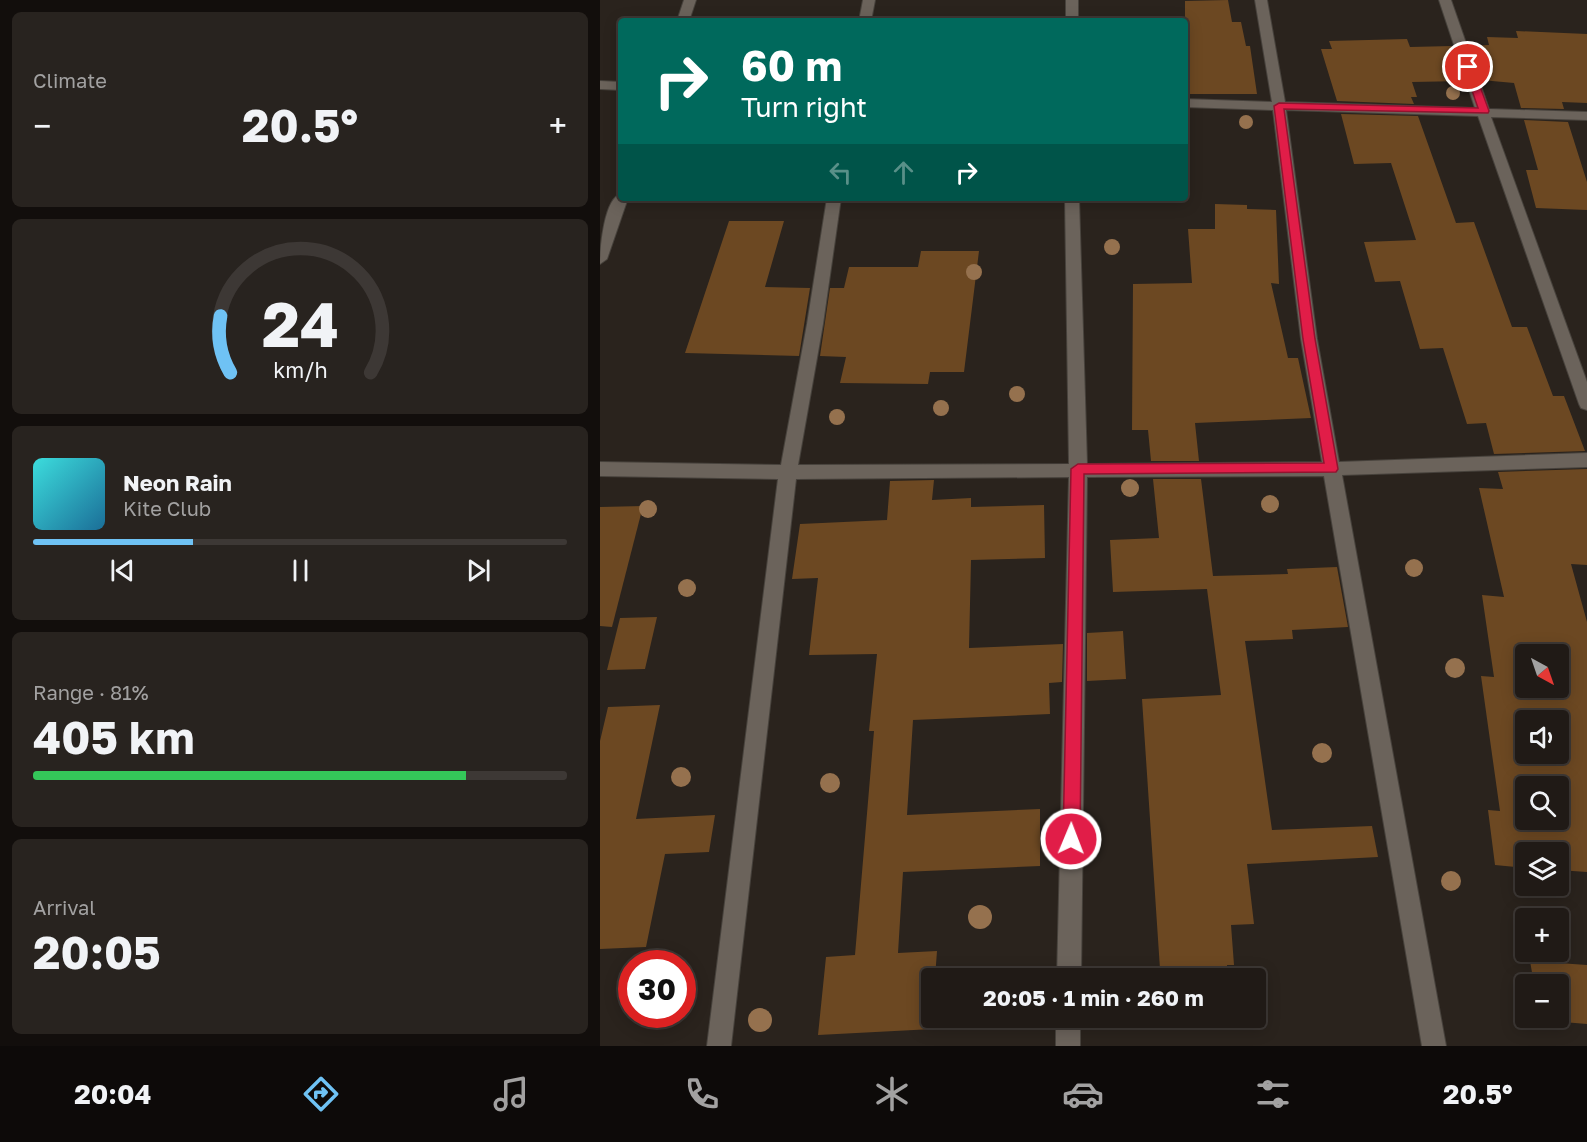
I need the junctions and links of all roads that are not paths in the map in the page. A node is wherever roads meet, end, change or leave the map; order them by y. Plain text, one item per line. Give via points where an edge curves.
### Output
1 (690, 0) edge
2 (869, 0) edge
3 (1072, 0) edge
4 (1261, 0) edge
5 (1444, 0) edge
6 (684, 18) edge
7 (866, 18) edge
8 (1072, 18) edge
9 (600, 85) edge
10 (618, 86) edge
11 (1188, 103) edge
12 (1279, 106) junction
13 (1485, 111) junction
14 (1587, 116) edge
15 (620, 201) edge
16 (834, 201) edge
17 (1072, 201) edge
18 (600, 259) edge
19 (1587, 404) edge
20 (1587, 460) edge
21 (1078, 469) junction
22 (1332, 469) junction
23 (600, 470) edge
24 (788, 471) junction
25 (1069, 968) edge
26 (1068, 1028) edge
27 (719, 1046) edge
28 (1068, 1046) edge
29 (1434, 1046) edge

1 - 6 street
2 - 7 street
3 - 8 street
4 - 12 street
5 - 13 street
9 - 10 street
11 - 12 street
12 - 13 street
12 - 22 street via 1309,339
13 - 14 street
13 - 19 street
15 - 18 street
16 - 24 street
17 - 21 street
20 - 22 street
21 - 22 street
21 - 24 street
21 - 25 street
22 - 29 street
23 - 24 street
24 - 27 street
26 - 28 street

